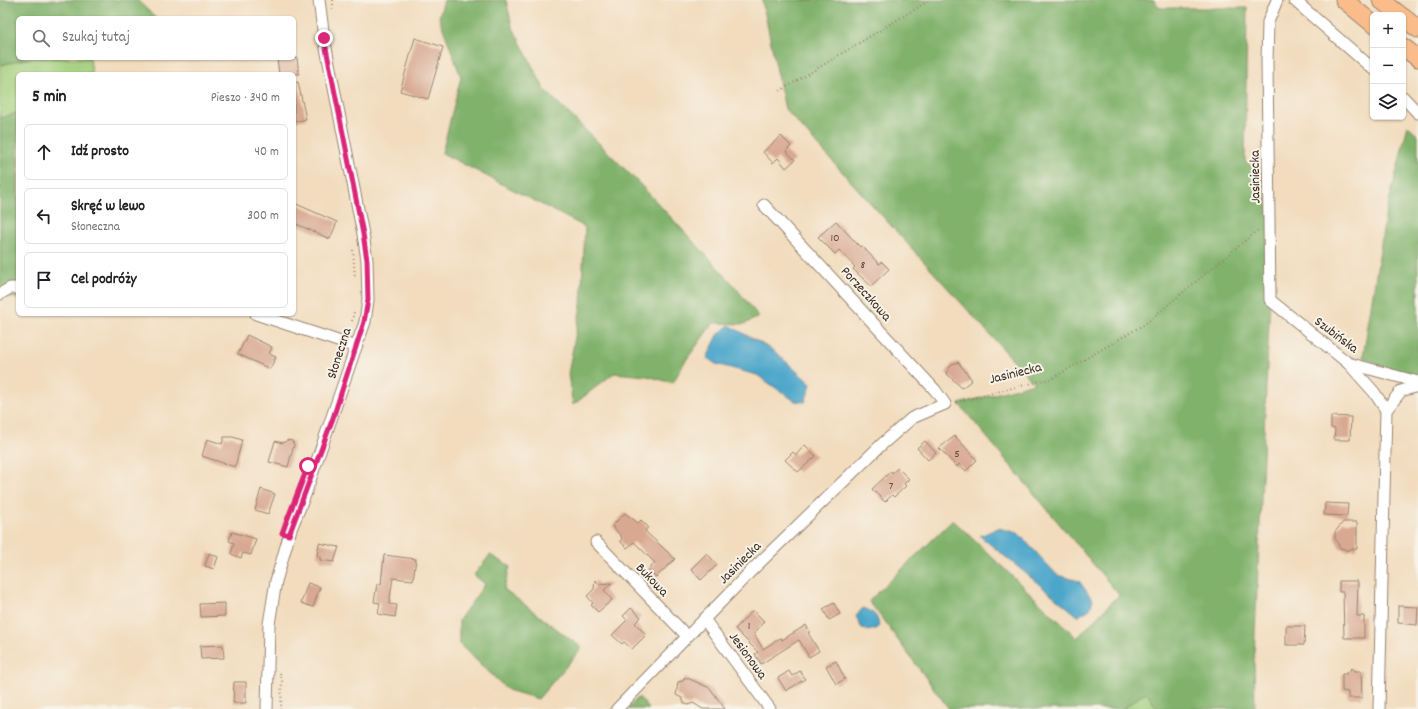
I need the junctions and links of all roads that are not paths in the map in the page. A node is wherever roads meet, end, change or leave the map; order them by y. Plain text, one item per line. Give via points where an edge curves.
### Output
1 (319, 0) edge
2 (1277, 0) edge
3 (1294, 0) edge
4 (1344, 0) edge
5 (1381, 0) edge
6 (1396, 12) edge
7 (1406, 20) edge
8 (1370, 22) edge
9 (1418, 29) edge
10 (1404, 48) edge
11 (1418, 58) edge
12 (1370, 66) edge
13 (1406, 100) edge
14 (1418, 112) edge
15 (764, 205) dead end
16 (16, 288) edge
17 (0, 294) edge
18 (1270, 300) joint
19 (262, 316) edge
20 (356, 347) junction
21 (1348, 363) junction
22 (1418, 382) edge
23 (1418, 386) edge
24 (944, 404) joint
25 (1386, 410) junction
26 (596, 542) dead end
27 (704, 619) junction
28 (687, 636) junction
29 (267, 709) edge
30 (617, 709) edge
31 (770, 709) edge
32 (1379, 709) edge

1 - 20 street, Słoneczna via 367,260 368,300
2 - 18 street, Jasiniecka via 1268,22 1267,62
3 - 12 street
4 - 8 highway
5 - 6 highway
7 - 9 highway
10 - 11 highway
13 - 14 street
15 - 24 street, Porzeczkowa via 935,390
16 - 17 street via 10,288
18 - 21 street, Szubińska
19 - 20 street
20 - 29 street, Słoneczna via 306,495 291,529 276,581 269,624
21 - 22 street, Szubińska
21 - 25 street
23 - 25 street via 1401,391
24 - 27 street, Jasiniecka via 912,418 880,446
25 - 32 street
26 - 28 street, Bukowa
27 - 28 street, Jasiniecka
27 - 31 street, Jesionowa
28 - 30 street, Jasiniecka

